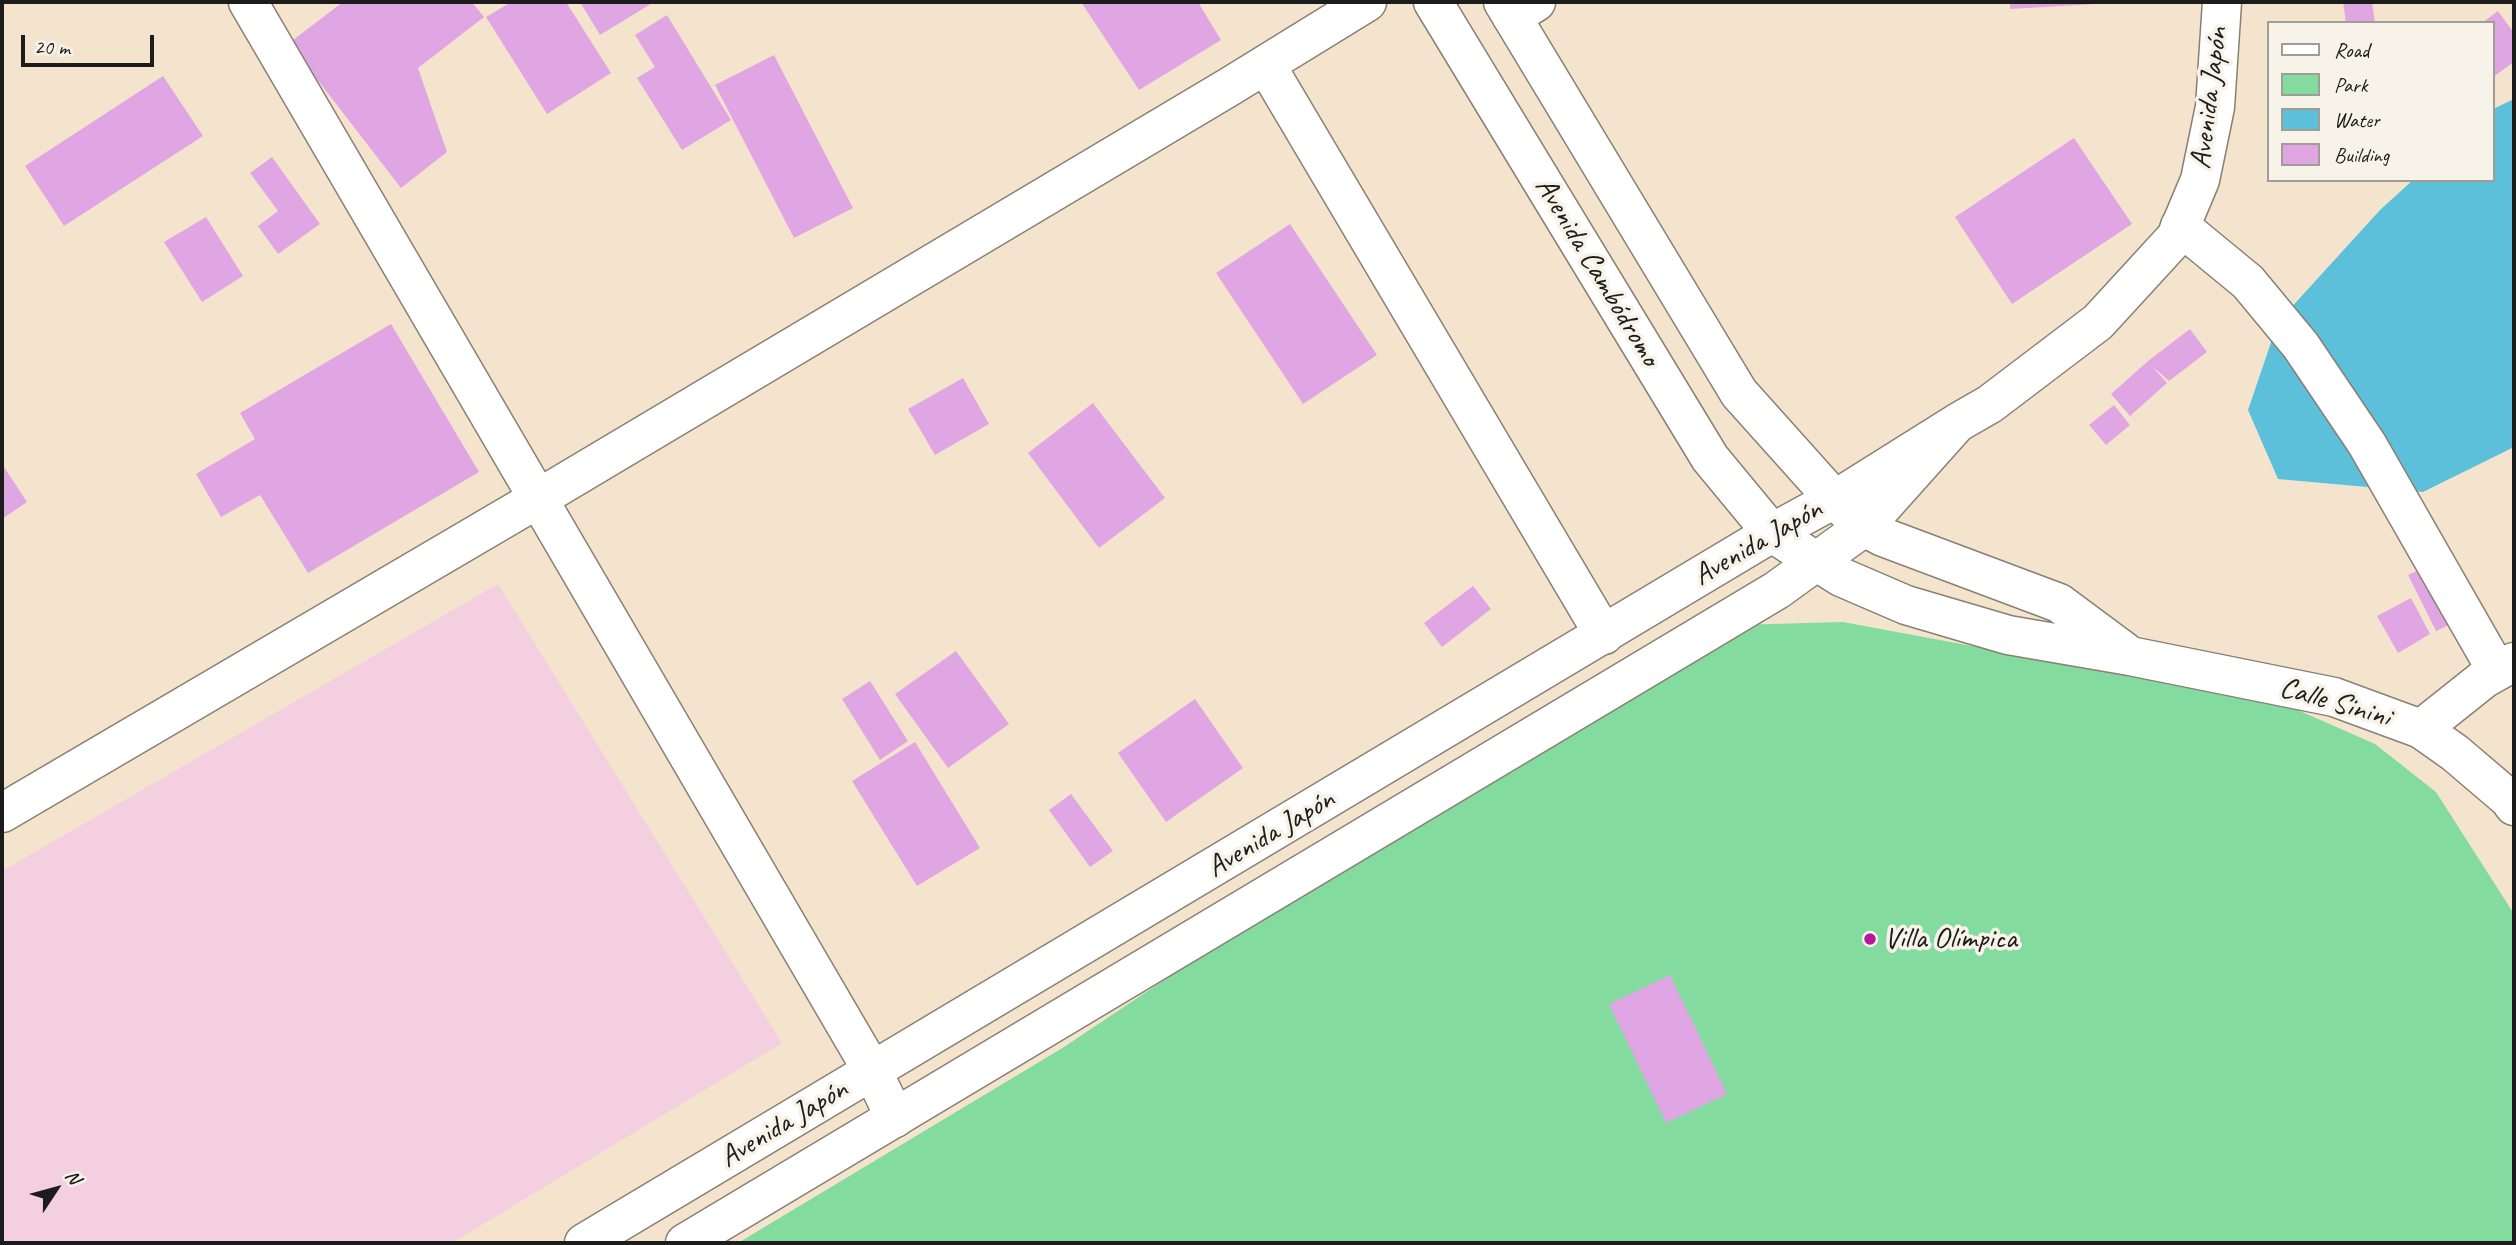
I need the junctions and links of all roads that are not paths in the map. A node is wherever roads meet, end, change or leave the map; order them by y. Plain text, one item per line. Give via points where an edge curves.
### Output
1 (248, 2) edge
2 (1367, 2) edge
3 (1433, 2) edge
4 (2222, 2) edge
5 (1517, 7) edge
6 (1266, 65) junction
7 (2180, 226) junction
8 (1957, 423) junction
9 (539, 498) junction
10 (1834, 499) junction
11 (1864, 527) junction
12 (1772, 533) junction
13 (1816, 562) junction
14 (1604, 635) junction
15 (2130, 656) junction
16 (2506, 666) edge
17 (2421, 729) junction
18 (2514, 806) edge
19 (2, 813) edge
20 (873, 1072) junction
21 (895, 1118) junction
22 (584, 1243) edge
23 (685, 1243) edge

1 - 9 street
2 - 6 street
3 - 12 street, Avenida Cambódromo via 1710,458
4 - 7 street, Avenida Japón via 2215,107 2200,180
5 - 10 street, Avenida Cambódromo via 1739,393
6 - 9 street
6 - 14 street
7 - 8 street, Avenida Japón via 2176,237 2098,322 1990,404
7 - 16 street via 2248,282 2301,346
8 - 10 street, Avenida Japón
8 - 11 street, Avenida Japón
9 - 19 street
9 - 20 street
10 - 11 street, Calle Sinini
10 - 12 street, Avenida Japón
11 - 13 street, Avenida Japón
11 - 15 street, Calle Sinini via 2059,603
12 - 13 street, Calle Sinini
12 - 14 street, Avenida Japón
13 - 15 street, Calle Sinini via 1841,577 1919,608 2008,635
13 - 21 street, Avenida Japón via 1777,590
14 - 20 street, Avenida Japón
15 - 17 street, Calle Sinini via 2334,697
16 - 17 street
17 - 18 street, Calle Sinini
20 - 21 street
20 - 22 street, Avenida Japón
21 - 23 street, Avenida Japón

